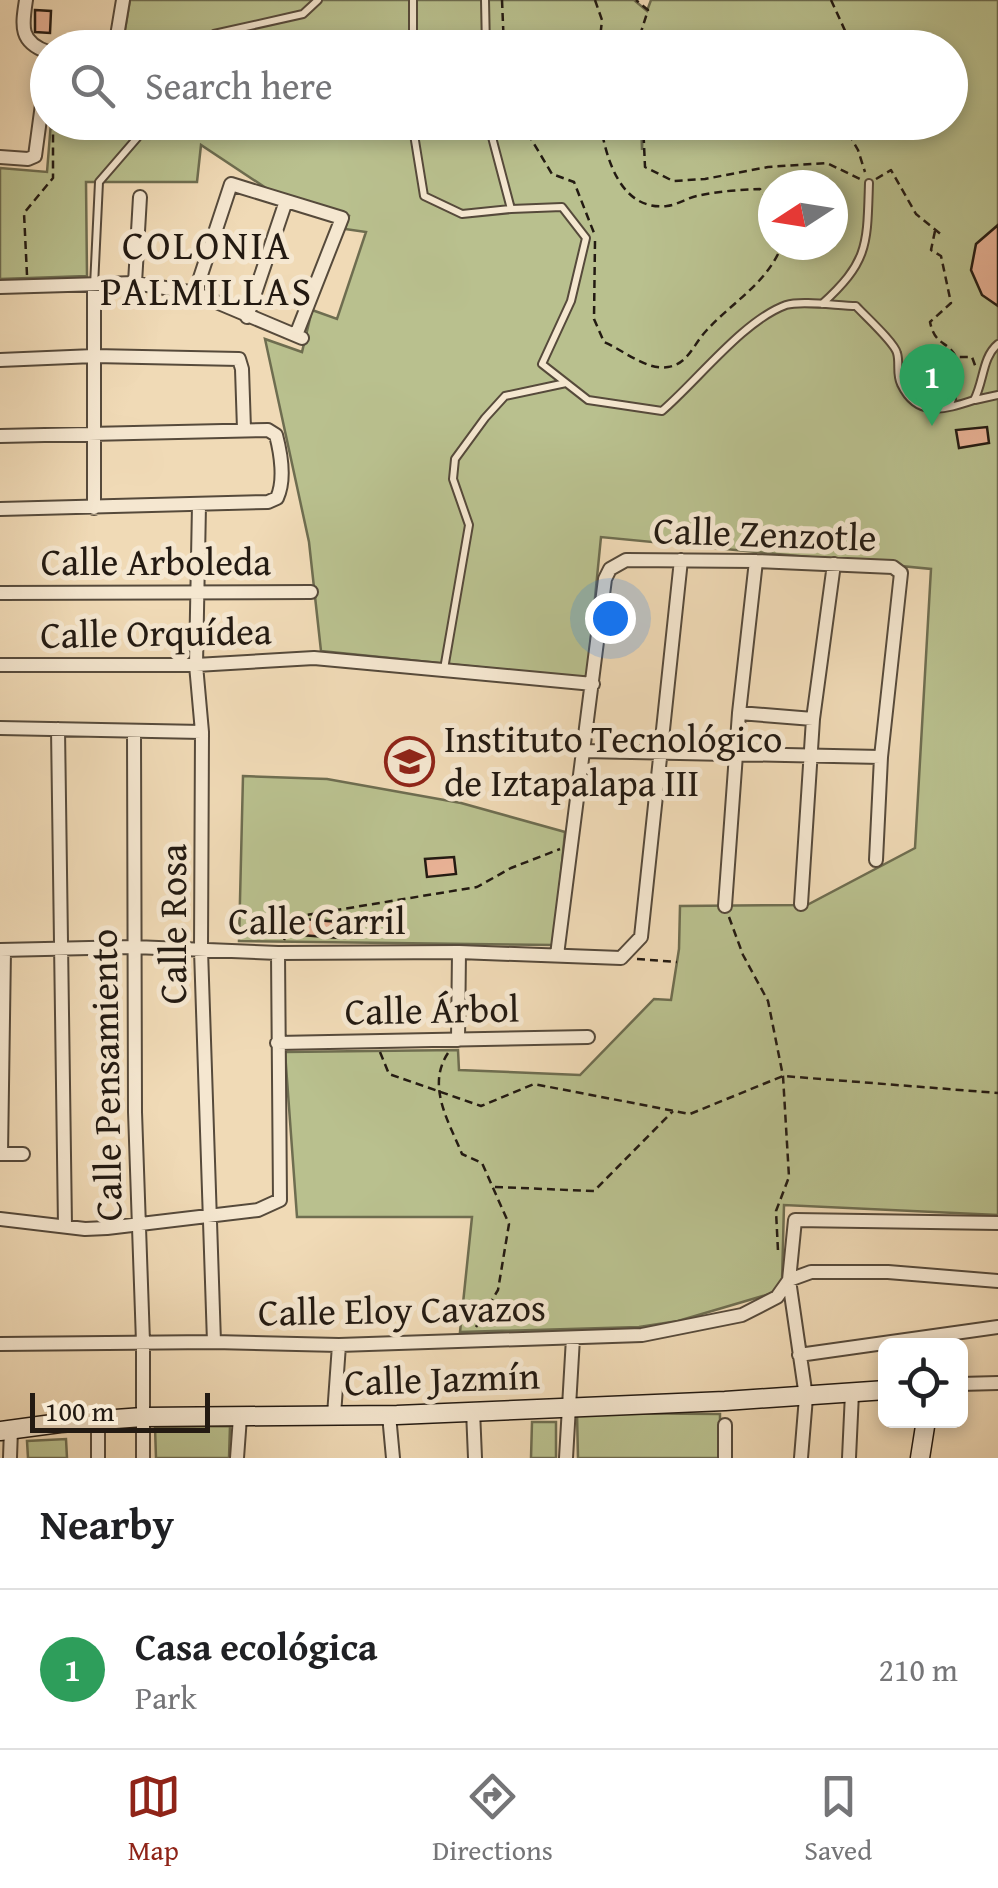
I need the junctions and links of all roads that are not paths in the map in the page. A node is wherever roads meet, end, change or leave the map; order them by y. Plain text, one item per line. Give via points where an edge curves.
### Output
1 (26, 0) edge
2 (123, 0) edge
3 (318, 0) edge
4 (413, 0) edge
5 (484, 0) edge
6 (118, 30) edge
7 (232, 30) edge
8 (413, 30) edge
9 (485, 30) edge
10 (30, 43) edge
11 (37, 140) edge
12 (136, 140) edge
13 (415, 140) edge
14 (493, 140) edge
15 (0, 157) edge
16 (869, 183) road end
17 (140, 197) dead end
18 (286, 201) junction
19 (511, 209) junction
20 (135, 284) junction
21 (94, 286) junction
22 (0, 287) edge
23 (195, 293) junction
24 (822, 305) junction
25 (246, 317) junction
26 (998, 344) edge
27 (94, 356) junction
28 (0, 360) edge
29 (567, 383) junction
30 (998, 395) edge
31 (974, 400) junction
32 (948, 408) junction
33 (931, 411) junction
34 (244, 429) junction
35 (94, 432) junction
36 (0, 436) edge
37 (199, 505) junction
38 (94, 508) junction
39 (0, 509) edge
40 (682, 560) junction
41 (756, 560) junction
42 (834, 564) junction
43 (200, 591) junction
44 (311, 592) dead end
45 (0, 593) edge
46 (0, 665) edge
47 (196, 665) junction
48 (444, 672) junction
49 (593, 684) junction
50 (739, 714) junction
51 (814, 718) junction
52 (0, 728) edge
53 (58, 729) junction
54 (134, 731) junction
55 (202, 732) junction
56 (584, 750) junction
57 (659, 752) junction
58 (736, 754) junction
59 (810, 756) junction
60 (881, 757) junction
61 (876, 860) dead end
62 (801, 904) dead end
63 (725, 906) road end
64 (134, 947) junction
65 (62, 948) junction
66 (2, 950) edge
67 (202, 950) junction
68 (459, 952) junction
69 (278, 953) junction
70 (557, 955) junction
71 (588, 1038) dead end
72 (458, 1040) junction
73 (277, 1044) junction
74 (0, 1154) edge
75 (23, 1154) dead end
76 (208, 1215) junction
77 (0, 1219) edge
78 (138, 1222) junction
79 (998, 1223) edge
80 (65, 1226) junction
81 (789, 1280) junction
82 (998, 1281) edge
83 (998, 1327) edge
84 (573, 1338) junction
85 (143, 1342) junction
86 (214, 1342) junction
87 (0, 1344) edge
88 (338, 1345) junction
89 (799, 1354) junction
90 (998, 1383) edge
91 (968, 1384) edge
92 (878, 1391) edge
93 (852, 1393) junction
94 (806, 1397) junction
95 (568, 1408) junction
96 (473, 1410) junction
97 (334, 1415) junction
98 (389, 1415) junction
99 (240, 1416) junction
100 (144, 1418) junction
101 (98, 1420) junction
102 (725, 1425) dead end
103 (925, 1428) edge
104 (5, 1430) edge
105 (10, 1458) edge
106 (98, 1458) edge
107 (143, 1458) edge
108 (237, 1458) edge
109 (393, 1458) edge
110 (476, 1458) edge
111 (566, 1458) edge
112 (725, 1458) edge
113 (802, 1458) edge
114 (849, 1458) edge
115 (920, 1458) edge

1 - 10 street via 21,27
2 - 6 street
3 - 7 lane via 303,14
4 - 8 lane
5 - 9 lane
11 - 15 street via 28,159
12 - 21 lane via 99,182
13 - 19 lane via 424,196 462,214
14 - 19 lane
16 - 24 lane via 862,259
17 - 20 street
18 - 23 street via 231,184
18 - 25 street
18 - 25 street via 342,218 300,337
19 - 29 lane via 562,207 586,238 571,301 542,364
20 - 21 street
20 - 23 street
21 - 22 street
21 - 27 street
23 - 25 street
24 - 29 lane via 788,304 740,334 662,410 588,400
24 - 33 lane via 856,306 897,352 901,384 918,407
26 - 31 lane
27 - 28 street
27 - 34 street via 238,359
27 - 35 street
29 - 48 lane via 506,396 456,459 453,479 469,526
30 - 31 lane
31 - 32 lane
32 - 33 lane
32 - 33 lane via 952,399 918,382 916,395 933,402
34 - 35 street
34 - 37 street via 276,435 282,488 277,498
35 - 36 street
35 - 38 street
37 - 38 street
37 - 43 street, Calle Rosa
38 - 39 street
40 - 41 street, Calle Zenzotle
40 - 49 street, Calle Zenzotle via 626,560 610,569
40 - 57 street
41 - 42 street, Calle Zenzotle
41 - 50 street
42 - 51 street
42 - 60 street, Calle Zenzotle via 901,572
43 - 44 street, Calle Arboleda
43 - 45 street, Calle Arboleda
43 - 47 street, Calle Rosa
46 - 47 street, Calle Orquídea
47 - 48 street, Calle Orquídea via 314,658
47 - 55 street, Calle Rosa
48 - 49 street
49 - 56 street
50 - 51 street
50 - 58 street
51 - 59 street
52 - 53 street
53 - 54 street
53 - 65 street
54 - 55 street
54 - 64 street, Calle Pensamiento
55 - 67 street, Calle Rosa
56 - 57 street
56 - 70 street
57 - 58 street
57 - 70 street, Calle Carril via 641,937 626,955
58 - 59 street
58 - 63 street
59 - 60 street
59 - 62 street
60 - 61 street
64 - 65 street, Calle Carril
64 - 67 street, Calle Carril
64 - 78 street, Calle Pensamiento
65 - 66 street, Calle Carril
65 - 80 street
66 - 74 street
67 - 69 street, Calle Carril
67 - 76 street, Calle Rosa
68 - 69 street, Calle Carril
68 - 70 street, Calle Carril
68 - 72 street
69 - 73 street
71 - 72 street, Calle Árbol
72 - 73 street, Calle Árbol
73 - 76 street via 280,1200 258,1210
74 - 75 street
76 - 78 street
76 - 86 street, Calle Rosa
77 - 80 street
78 - 80 street
78 - 85 street, Calle Pensamiento
79 - 81 street via 795,1220
81 - 82 street via 811,1272 888,1272
81 - 84 street, Calle Eloy Cavazos via 777,1297 742,1315 642,1334
81 - 89 street
83 - 89 street
84 - 88 street, Calle Eloy Cavazos
84 - 95 street
85 - 86 street, Calle Eloy Cavazos
85 - 87 street, Calle Eloy Cavazos
85 - 100 street, Calle Pensamiento
86 - 88 street, Calle Eloy Cavazos
88 - 97 street
89 - 94 street
90 - 91 street
92 - 93 street, Calle Jazmín
93 - 94 street, Calle Jazmín
93 - 114 street
94 - 95 street, Calle Jazmín
94 - 113 street
95 - 96 street, Calle Jazmín
95 - 111 street
96 - 98 street, Calle Jazmín
96 - 110 street
97 - 98 street, Calle Jazmín
97 - 99 street, Calle Jazmín
98 - 109 street
99 - 100 street, Calle Jazmín
99 - 108 street
100 - 101 street, Calle Jazmín
100 - 107 street, Calle Pensamiento
101 - 104 street, Calle Jazmín
101 - 106 street
102 - 112 street
103 - 115 street
104 - 105 street

